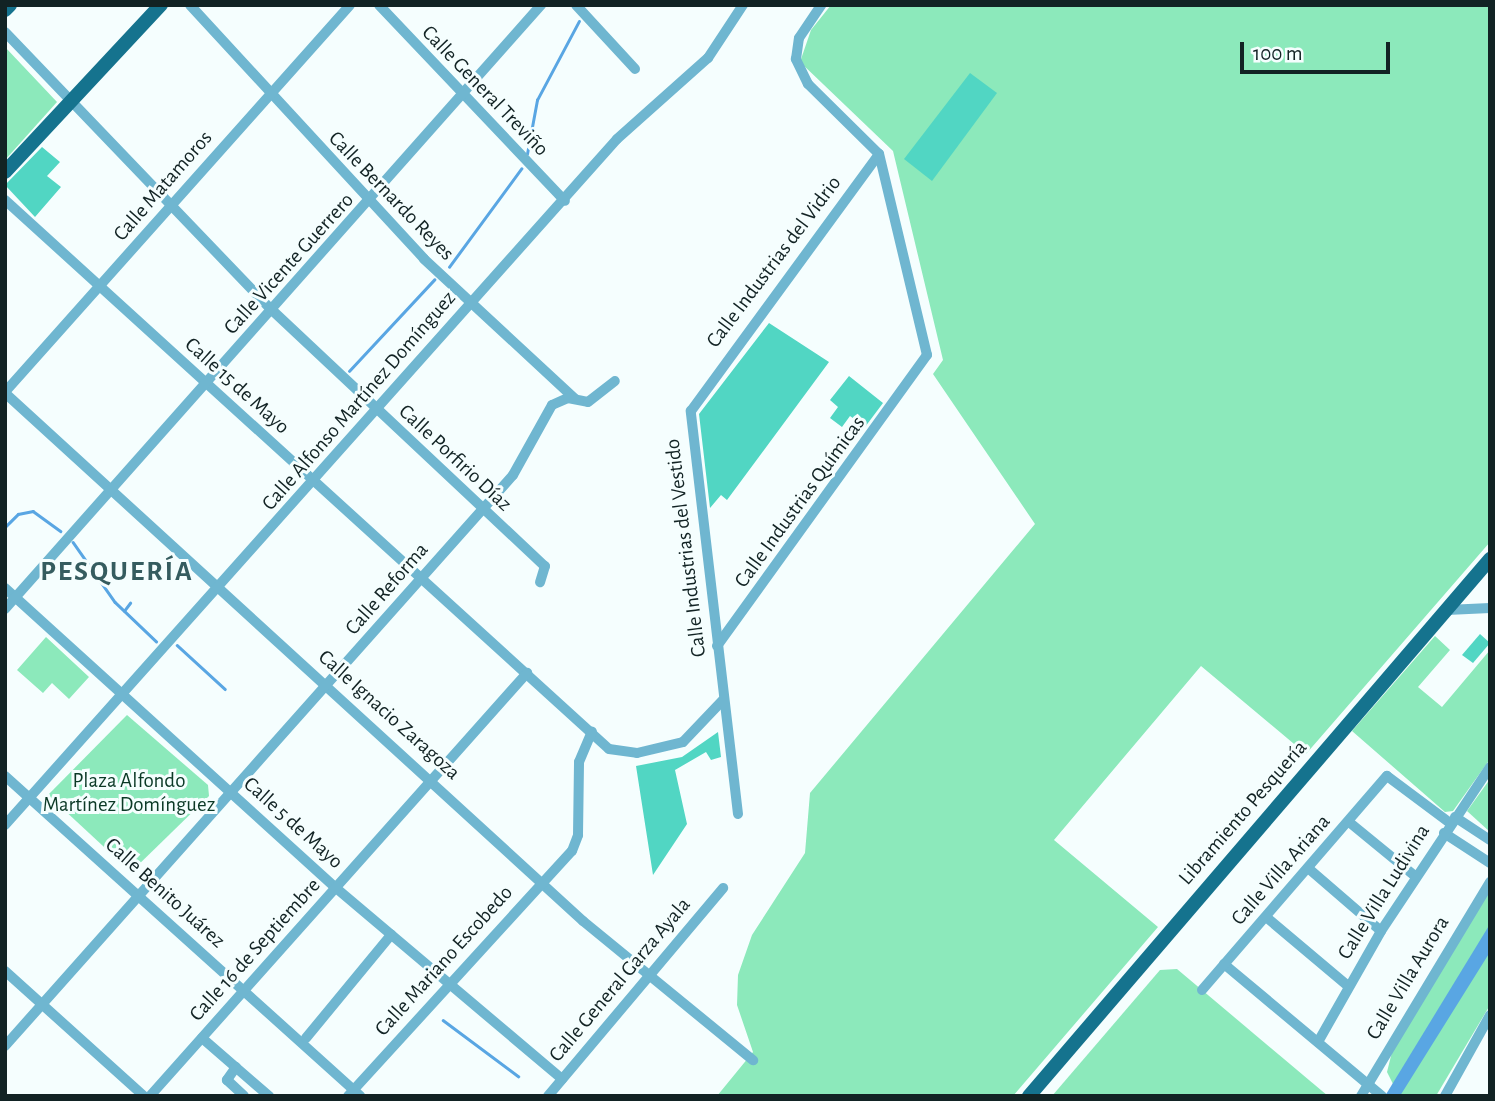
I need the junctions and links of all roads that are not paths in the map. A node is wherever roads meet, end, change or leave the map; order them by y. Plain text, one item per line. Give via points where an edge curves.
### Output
1 (10, 5) edge
2 (161, 5) edge
3 (190, 5) edge
4 (350, 5) edge
5 (379, 5) edge
6 (541, 5) edge
7 (576, 5) edge
8 (743, 5) edge
9 (821, 5) edge
10 (5, 10) edge
11 (5, 33) edge
12 (635, 69) dead end
13 (269, 94) junction
14 (462, 98) junction
15 (70, 100) junction
16 (879, 154) junction
17 (5, 173) edge
18 (5, 200) edge
19 (565, 201) junction
20 (369, 203) junction
21 (171, 207) junction
22 (99, 288) junction
23 (471, 302) junction
24 (273, 311) junction
25 (615, 381) dead end
26 (206, 384) junction
27 (5, 393) edge
28 (699, 393) joint
29 (577, 401) junction
30 (375, 410) junction
31 (314, 481) junction
32 (110, 491) junction
33 (482, 511) junction
34 (1488, 561) edge
35 (421, 579) junction
36 (1471, 581) junction
37 (540, 582) dead end
38 (219, 587) junction
39 (5, 588) edge
40 (1490, 597) edge
41 (16, 598) junction
42 (1473, 605) junction
43 (1489, 608) edge
44 (5, 609) edge
45 (1444, 611) junction
46 (717, 646) junction
47 (527, 673) junction
48 (327, 686) junction
49 (122, 695) junction
50 (723, 701) junction
51 (592, 732) junction
52 (1490, 766) edge
53 (5, 776) edge
54 (433, 780) junction
55 (229, 791) junction
56 (30, 798) junction
57 (738, 814) dead end
58 (1349, 822) junction
59 (1450, 824) junction
60 (5, 825) edge
61 (1490, 840) edge
62 (1490, 863) edge
63 (1308, 868) junction
64 (1415, 876) junction
65 (542, 881) junction
66 (1490, 881) edge
67 (336, 888) junction
68 (723, 888) dead end
69 (137, 894) junction
70 (1266, 917) junction
71 (1381, 931) junction
72 (391, 935) junction
73 (1224, 964) junction
74 (5, 971) edge
75 (648, 975) junction
76 (449, 984) junction
77 (1348, 986) junction
78 (1202, 990) dead end
79 (246, 992) junction
80 (43, 1004) junction
81 (1490, 1015) edge
82 (202, 1038) junction
83 (306, 1038) dead end
84 (1318, 1042) junction
85 (5, 1046) edge
86 (752, 1059) dead end
87 (236, 1067) junction
88 (562, 1079) junction
89 (1369, 1087) edge
90 (354, 1094) edge
91 (144, 1096) edge
92 (150, 1096) edge
93 (244, 1096) edge
94 (269, 1096) edge
95 (548, 1096) edge
96 (1029, 1096) edge
97 (1445, 1096) edge

1 - 10 main road
2 - 15 main road
3 - 13 street, Calle Bernardo Reyes
4 - 13 street, Calle Matamoros
5 - 14 street, Calle General Treviño
6 - 14 street, Calle Vicente Guerrero
7 - 12 street
8 - 19 street, Calle Alfonso Martínez Domínguez via 708,58 630,125
9 - 16 street via 794,48 798,67
11 - 15 street, Calle Porfirio Díaz
13 - 20 street, Calle Bernardo Reyes
13 - 21 street, Calle Matamoros
14 - 19 street, Calle General Treviño
14 - 20 street, Calle Vicente Guerrero
15 - 17 main road
15 - 21 street, Calle Porfirio Díaz
16 - 28 street, Calle Industrias del Vidrio
16 - 46 street, Calle Industrias Químicas via 926,346 913,380
18 - 22 street, Calle 15 de Mayo
19 - 23 street, Calle Alfonso Martínez Domínguez
20 - 23 street, Calle Bernardo Reyes
20 - 24 street, Calle Vicente Guerrero
21 - 22 street, Calle Matamoros
21 - 24 street, Calle Porfirio Díaz
22 - 26 street, Calle 15 de Mayo
22 - 27 street, Calle Matamoros
23 - 29 street, Calle Bernardo Reyes
23 - 30 street, Calle Alfonso Martínez Domínguez
24 - 26 street, Calle Vicente Guerrero
24 - 30 street, Calle Porfirio Díaz
25 - 29 street via 596,397
26 - 31 street, Calle 15 de Mayo
26 - 32 street, Calle Vicente Guerrero
27 - 32 street, Calle Ignacio Zaragoza
28 - 46 street, Calle Industrias del Vestido via 691,436
29 - 33 street, Calle Reforma via 559,400 539,420 513,475
30 - 31 street, Calle Alfonso Martínez Domínguez
30 - 33 street, Calle Porfirio Díaz
31 - 35 street, Calle 15 de Mayo
31 - 38 street, Calle Alfonso Martínez Domínguez
32 - 38 street, Calle Ignacio Zaragoza
32 - 41 street, Calle Vicente Guerrero
33 - 35 street, Calle Reforma
33 - 37 street, Calle Porfirio Díaz via 545,566
34 - 36 main road, Libramiento Pesquería
35 - 47 street, Calle 15 de Mayo
35 - 48 street, Calle Reforma
36 - 42 street via 1465,597
36 - 45 main road, Libramiento Pesquería
38 - 48 street, Calle Ignacio Zaragoza
38 - 49 street, Calle Alfonso Martínez Domínguez
39 - 41 street, Calle 5 de Mayo
40 - 43 street
41 - 44 street, Calle Vicente Guerrero
41 - 49 street, Calle 5 de Mayo
42 - 43 street
42 - 45 street
45 - 96 main road, Libramiento Pesquería
46 - 50 street, Calle Industrias del Vestido
47 - 51 street, Calle 15 de Mayo
47 - 54 street, Calle 16 de Septiembre
48 - 54 street, Calle Ignacio Zaragoza
48 - 55 street, Calle Reforma
49 - 55 street, Calle 5 de Mayo
49 - 56 street, Calle Alfonso Martínez Domínguez
50 - 51 street, Calle 15 de Mayo via 682,743 637,753 609,749
50 - 57 street, Calle Industrias del Vestido
51 - 65 street, Calle Mariano Escobedo via 579,762 578,835 569,855
52 - 59 street, Calle Villa Ludivina
53 - 56 street, Calle Benito Juárez
54 - 65 street, Calle Ignacio Zaragoza
54 - 67 street, Calle 16 de Septiembre
55 - 67 street, Calle 5 de Mayo
55 - 69 street, Calle Reforma
56 - 60 street, Calle Alfonso Martínez Domínguez
56 - 69 street, Calle Benito Juárez
58 - 59 street, Calle Villa Ariana via 1389,775
58 - 63 street, Calle Villa Ariana
58 - 64 street
59 - 61 street
59 - 62 street
59 - 64 street, Calle Villa Ludivina
63 - 70 street, Calle Villa Ariana
63 - 71 street
64 - 71 street, Calle Villa Ludivina
65 - 75 street, Calle Ignacio Zaragoza
65 - 76 street, Calle Mariano Escobedo
66 - 89 street, Calle Villa Aurora
67 - 72 street, Calle 5 de Mayo
67 - 79 street, Calle 16 de Septiembre
68 - 75 street, Calle General Garza Ayala
69 - 79 street, Calle Benito Juárez
69 - 80 street, Calle Reforma
70 - 73 street, Calle Villa Ariana
70 - 77 street
71 - 77 street, Calle Villa Ludivina
72 - 76 street, Calle 5 de Mayo
72 - 83 street
73 - 78 street, Calle Villa Ariana
73 - 84 street
74 - 80 street
75 - 86 street, Calle Ignacio Zaragoza
75 - 88 street, Calle General Garza Ayala
76 - 88 street, Calle 5 de Mayo
76 - 90 street, Calle Mariano Escobedo
77 - 84 street, Calle Villa Ludivina
79 - 82 street, Calle 16 de Septiembre
79 - 90 street, Calle Benito Juárez
80 - 85 street, Calle Reforma
80 - 91 street
81 - 97 street
82 - 87 street
82 - 92 street, Calle 16 de Septiembre
84 - 89 street
87 - 93 street via 227,1080
87 - 94 street
88 - 95 street, Calle General Garza Ayala

